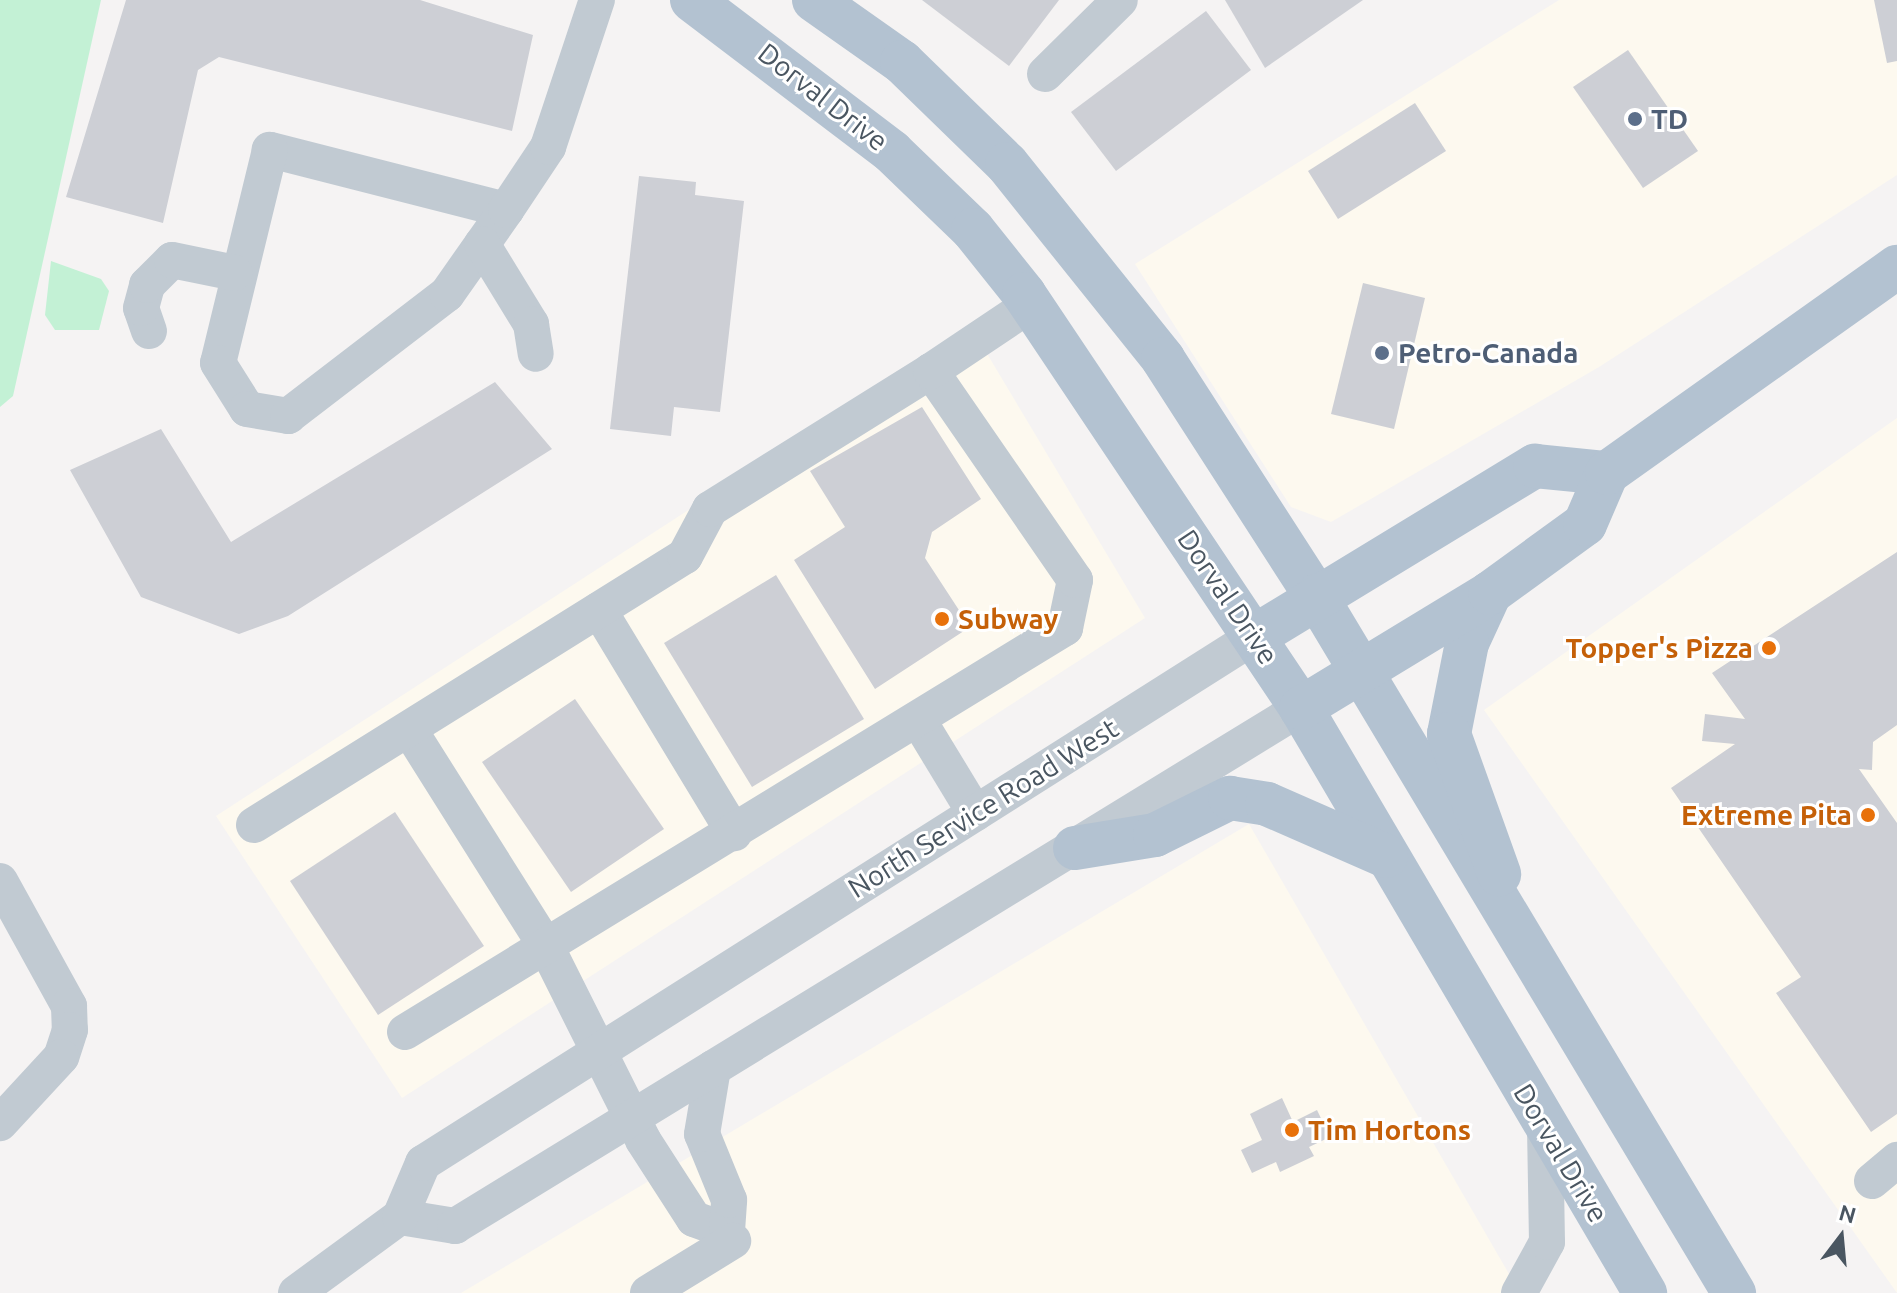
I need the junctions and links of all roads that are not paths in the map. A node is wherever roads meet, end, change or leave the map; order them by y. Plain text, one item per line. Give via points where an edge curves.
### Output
1 (597, 0) edge
2 (692, 0) edge
3 (814, 0) edge
4 (1120, 0) edge
5 (1045, 74) dead end
6 (506, 210) junction
7 (482, 244) junction
8 (1897, 267) edge
9 (235, 273) junction
10 (1031, 304) junction
11 (149, 331) dead end
12 (536, 354) dead end
13 (931, 371) junction
14 (1607, 473) junction
15 (1490, 593) junction
16 (1316, 596) junction
17 (599, 610) junction
18 (1255, 636) junction
19 (1358, 670) junction
20 (1301, 708) junction
21 (919, 721) junction
22 (409, 729) junction
23 (975, 813) junction
24 (254, 825) dead end
25 (734, 833) junction
26 (1075, 848) junction
27 (1386, 856) junction
28 (0, 881) edge
29 (1519, 942) junction
30 (547, 948) junction
31 (405, 1032) dead end
32 (602, 1047) junction
33 (713, 1068) junction
34 (633, 1117) junction
35 (0, 1123) edge
36 (1545, 1126) junction
37 (400, 1217) junction
38 (733, 1241) dead end
39 (296, 1293) edge
40 (648, 1293) edge
41 (1519, 1293) edge
42 (1645, 1293) edge
43 (1734, 1293) edge

1 - 6 street via 548,147
2 - 10 main road, Dorval Drive via 892,152 973,230
3 - 16 main road via 902,62 1046,207 1163,359
4 - 5 street
6 - 7 street
6 - 9 street via 270,150
7 - 9 street via 447,294 288,416 247,409 218,363
7 - 12 street via 531,324
8 - 14 main road
9 - 11 street via 172,260 147,285 141,308
10 - 13 street
10 - 18 main road, Dorval Drive
13 - 17 street via 710,509 685,556
13 - 21 street via 1075,580 1065,628
14 - 15 main road via 1585,524
14 - 16 main road, North Service Road West via 1535,466
15 - 19 main road
15 - 29 main road via 1467,643 1449,734
16 - 18 main road, North Service Road West
16 - 19 main road
17 - 22 street
17 - 25 street
18 - 20 main road, Dorval Drive
18 - 23 street, North Service Road West
19 - 20 main road
19 - 29 main road
20 - 26 street
20 - 27 main road, Dorval Drive
21 - 23 street
21 - 25 street
22 - 24 street
22 - 30 street
23 - 32 street, North Service Road West
25 - 30 street
26 - 27 main road via 1155,835 1230,798 1267,804
26 - 33 street
27 - 36 main road, Dorval Drive
28 - 35 street via 69,1006 70,1030 61,1057
29 - 43 main road
30 - 31 street
30 - 32 street
32 - 34 street
32 - 37 street, North Service Road West via 423,1163
33 - 34 street
33 - 34 street via 702,1134 729,1200 727,1231 694,1219
34 - 37 street via 455,1226
36 - 41 street via 1547,1242
36 - 42 main road, Dorval Drive
37 - 39 street
38 - 40 street

